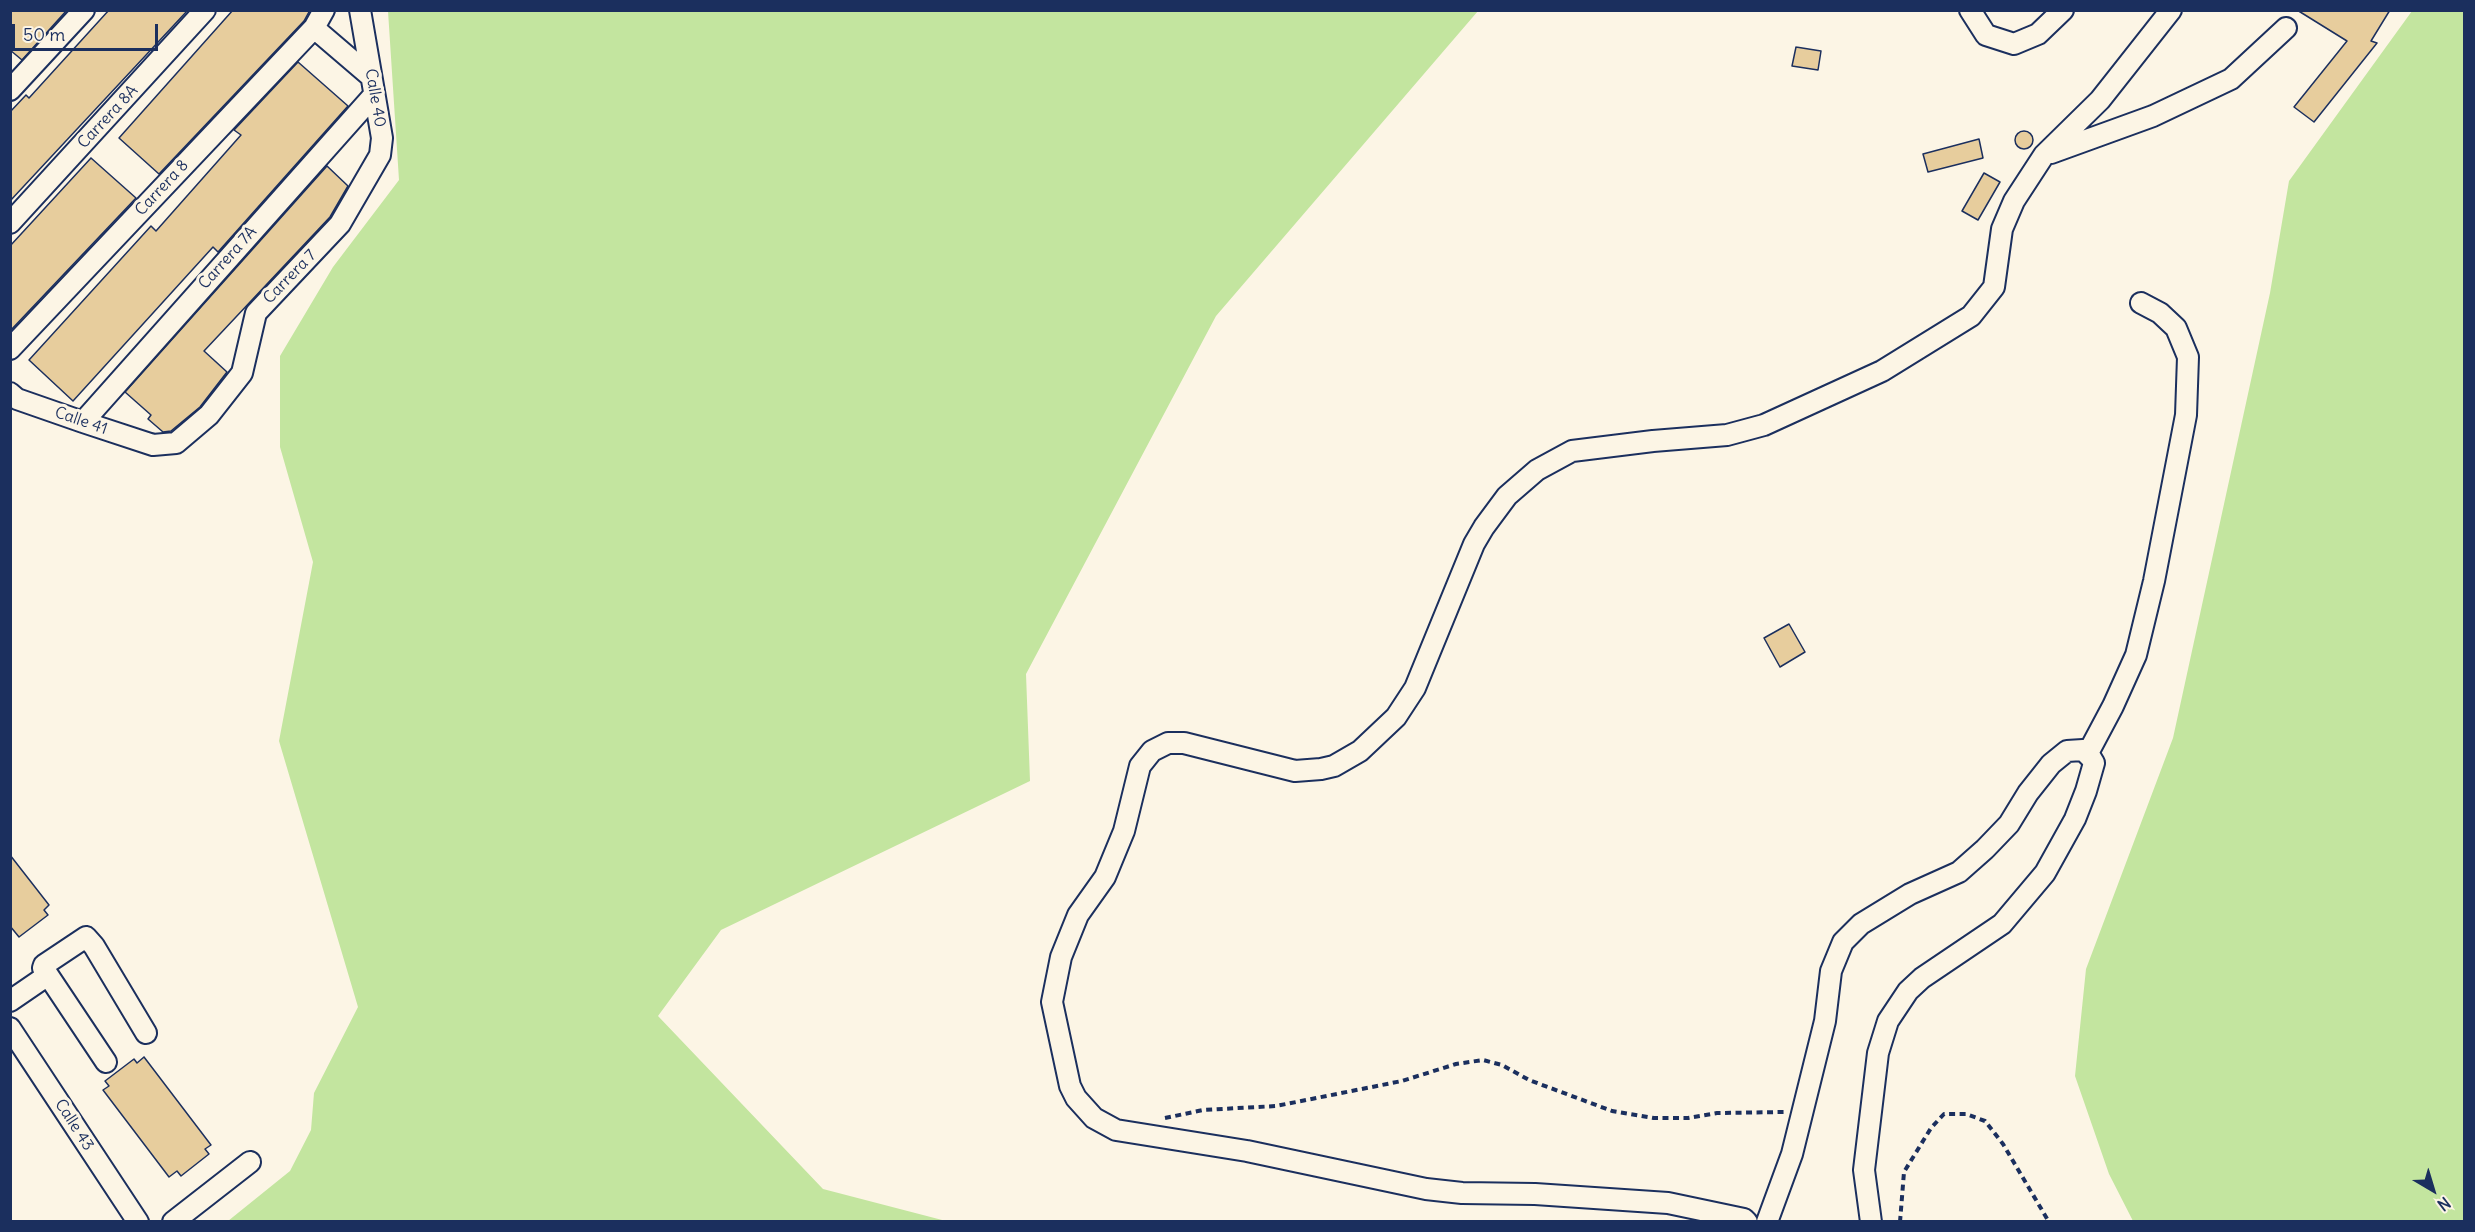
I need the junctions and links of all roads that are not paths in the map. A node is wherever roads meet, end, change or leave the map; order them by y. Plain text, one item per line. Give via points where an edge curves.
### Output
1 (84, 10) edge
2 (205, 10) edge
3 (324, 10) edge
4 (360, 10) edge
5 (1970, 10) edge
6 (2062, 10) edge
7 (2171, 10) edge
8 (314, 28) junction
9 (2286, 28) dead end
10 (369, 75) junction
11 (10, 90) edge
12 (374, 94) junction
13 (2044, 155) junction
14 (366, 182) joint
15 (10, 223) edge
16 (2141, 303) dead end
17 (10, 349) edge
18 (13, 399) edge
19 (83, 422) junction
20 (153, 445) joint
21 (2088, 753) junction
22 (48, 975) junction
23 (10, 1001) edge
24 (10, 1028) edge
25 (146, 1033) dead end
26 (106, 1062) dead end
27 (250, 1162) dead end
28 (138, 1221) edge
29 (173, 1221) edge
30 (1747, 1221) edge
31 (1767, 1221) edge
32 (1871, 1221) edge

1 - 11 street
2 - 15 street, Carrera 8A
3 - 8 street, Carrera 8
4 - 10 street, Calle 40
5 - 6 street via 1986,35 2014,44 2038,34
7 - 13 street via 2100,100
8 - 10 street
8 - 17 street, Carrera 8
9 - 13 street via 2231,79 2153,116
10 - 12 street, Calle 40
12 - 14 street, Calle 40 via 382,138 380,155
12 - 19 street, Carrera 7A
13 - 30 street via 2014,201 2002,229 1994,287 1971,316 1933,341 1882,371 1755,428 1727,435 1572,451 1521,483 1495,511 1474,544 1422,673 1406,702 1384,730 1347,760 1321,770 1295,771 1176,742 1160,746 1145,758 1137,774 1124,831 1105,878 1068,935 1058,968 1052,1002 1070,1086 1094,1118 1128,1134 1247,1151 1426,1189 1668,1203
14 - 20 street, Carrera 7 via 340,224 256,313 242,373 209,415 176,443
16 - 21 street via 2176,328 2188,357 2186,415 2136,655
18 - 19 street, Calle 41
19 - 20 street, Calle 41
21 - 31 street via 2067,750 2051,764 2009,824 1959,872 1910,894 1861,924 1843,942 1831,972 1825,1021 1792,1154
21 - 32 street via 2094,763 2086,791 2061,847 2038,882 2002,924 1922,978 1888,1021 1878,1053 1864,1170
22 - 23 street
22 - 25 street via 44,964 86,938
22 - 26 street
24 - 28 street, Calle 43
27 - 29 street

